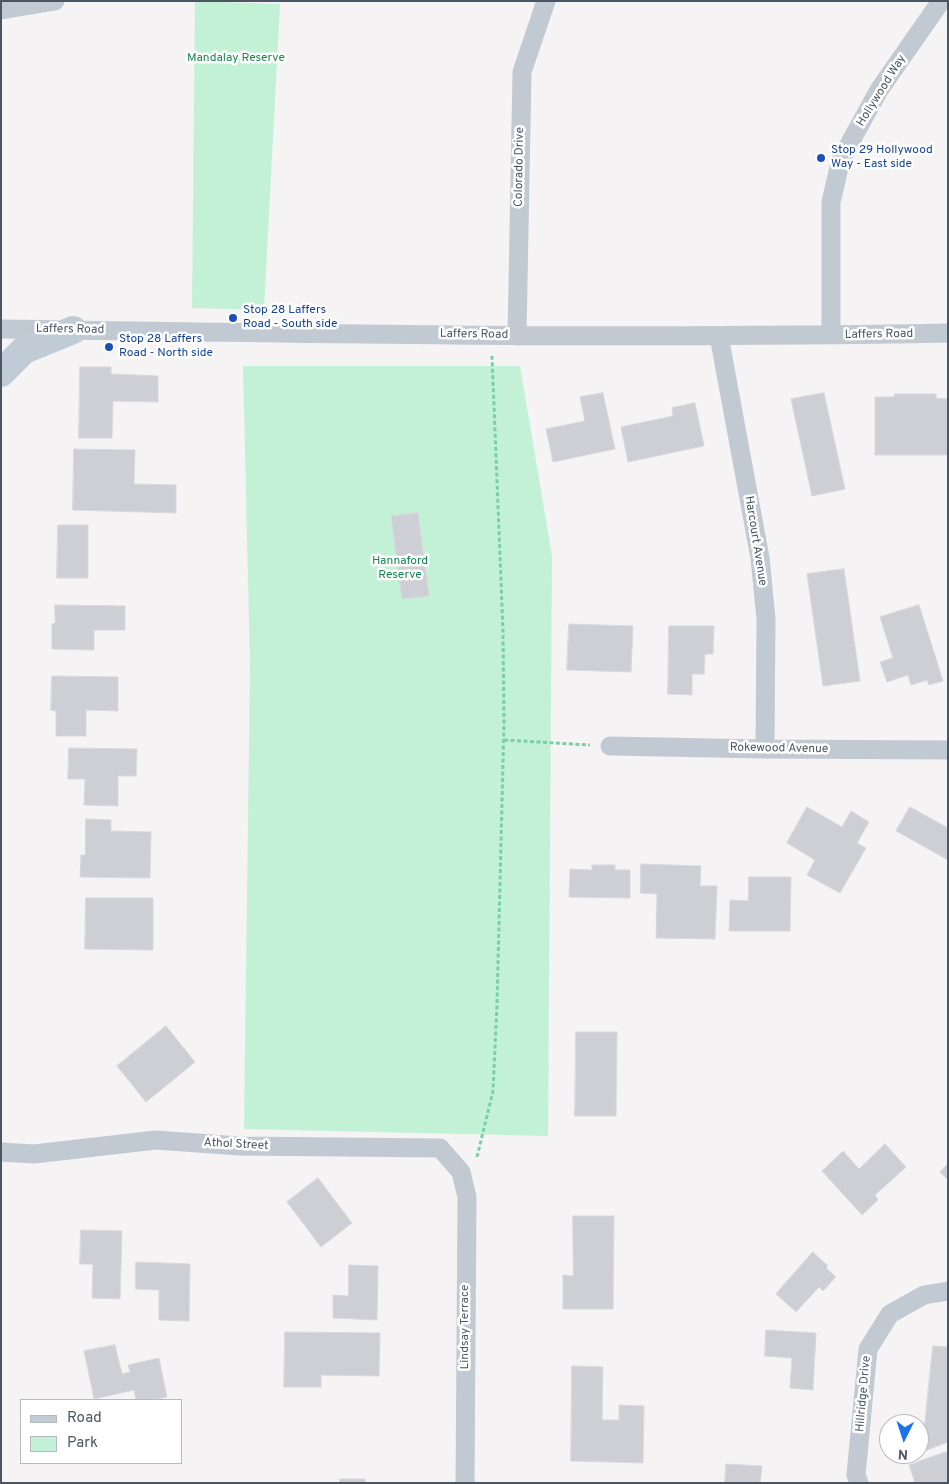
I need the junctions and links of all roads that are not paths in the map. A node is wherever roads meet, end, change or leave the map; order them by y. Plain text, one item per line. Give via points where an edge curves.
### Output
1 (55, 1) edge
2 (546, 1) edge
3 (941, 1) edge
4 (1, 10) edge
5 (1, 329) edge
6 (74, 330) junction
7 (948, 333) edge
8 (831, 335) junction
9 (517, 336) junction
10 (718, 336) junction
11 (1, 373) edge
12 (610, 746) road end
13 (765, 749) junction
14 (948, 750) edge
15 (1, 1152) edge
16 (461, 1172) joint
17 (948, 1291) edge
18 (465, 1483) edge
19 (859, 1483) edge

1 - 4 street
2 - 9 street, Colorado Drive via 522,72
3 - 8 street, Hollywood Way via 879,90 841,159 831,202
5 - 6 street, Laffers Road
6 - 9 street, Laffers Road
6 - 11 main road via 24,350
7 - 8 street, Laffers Road
8 - 10 street, Laffers Road
9 - 10 street, Laffers Road
10 - 13 street, Harcourt Avenue via 760,567 766,619
12 - 13 street, Rokewood Avenue
13 - 14 street, Rokewood Avenue
15 - 16 street, Athol Street via 34,1154 156,1140 239,1146 440,1148
16 - 18 street, Lindsay Terrace via 467,1197
17 - 19 street, Hillridge Drive via 924,1295 890,1314 868,1349 856,1475

